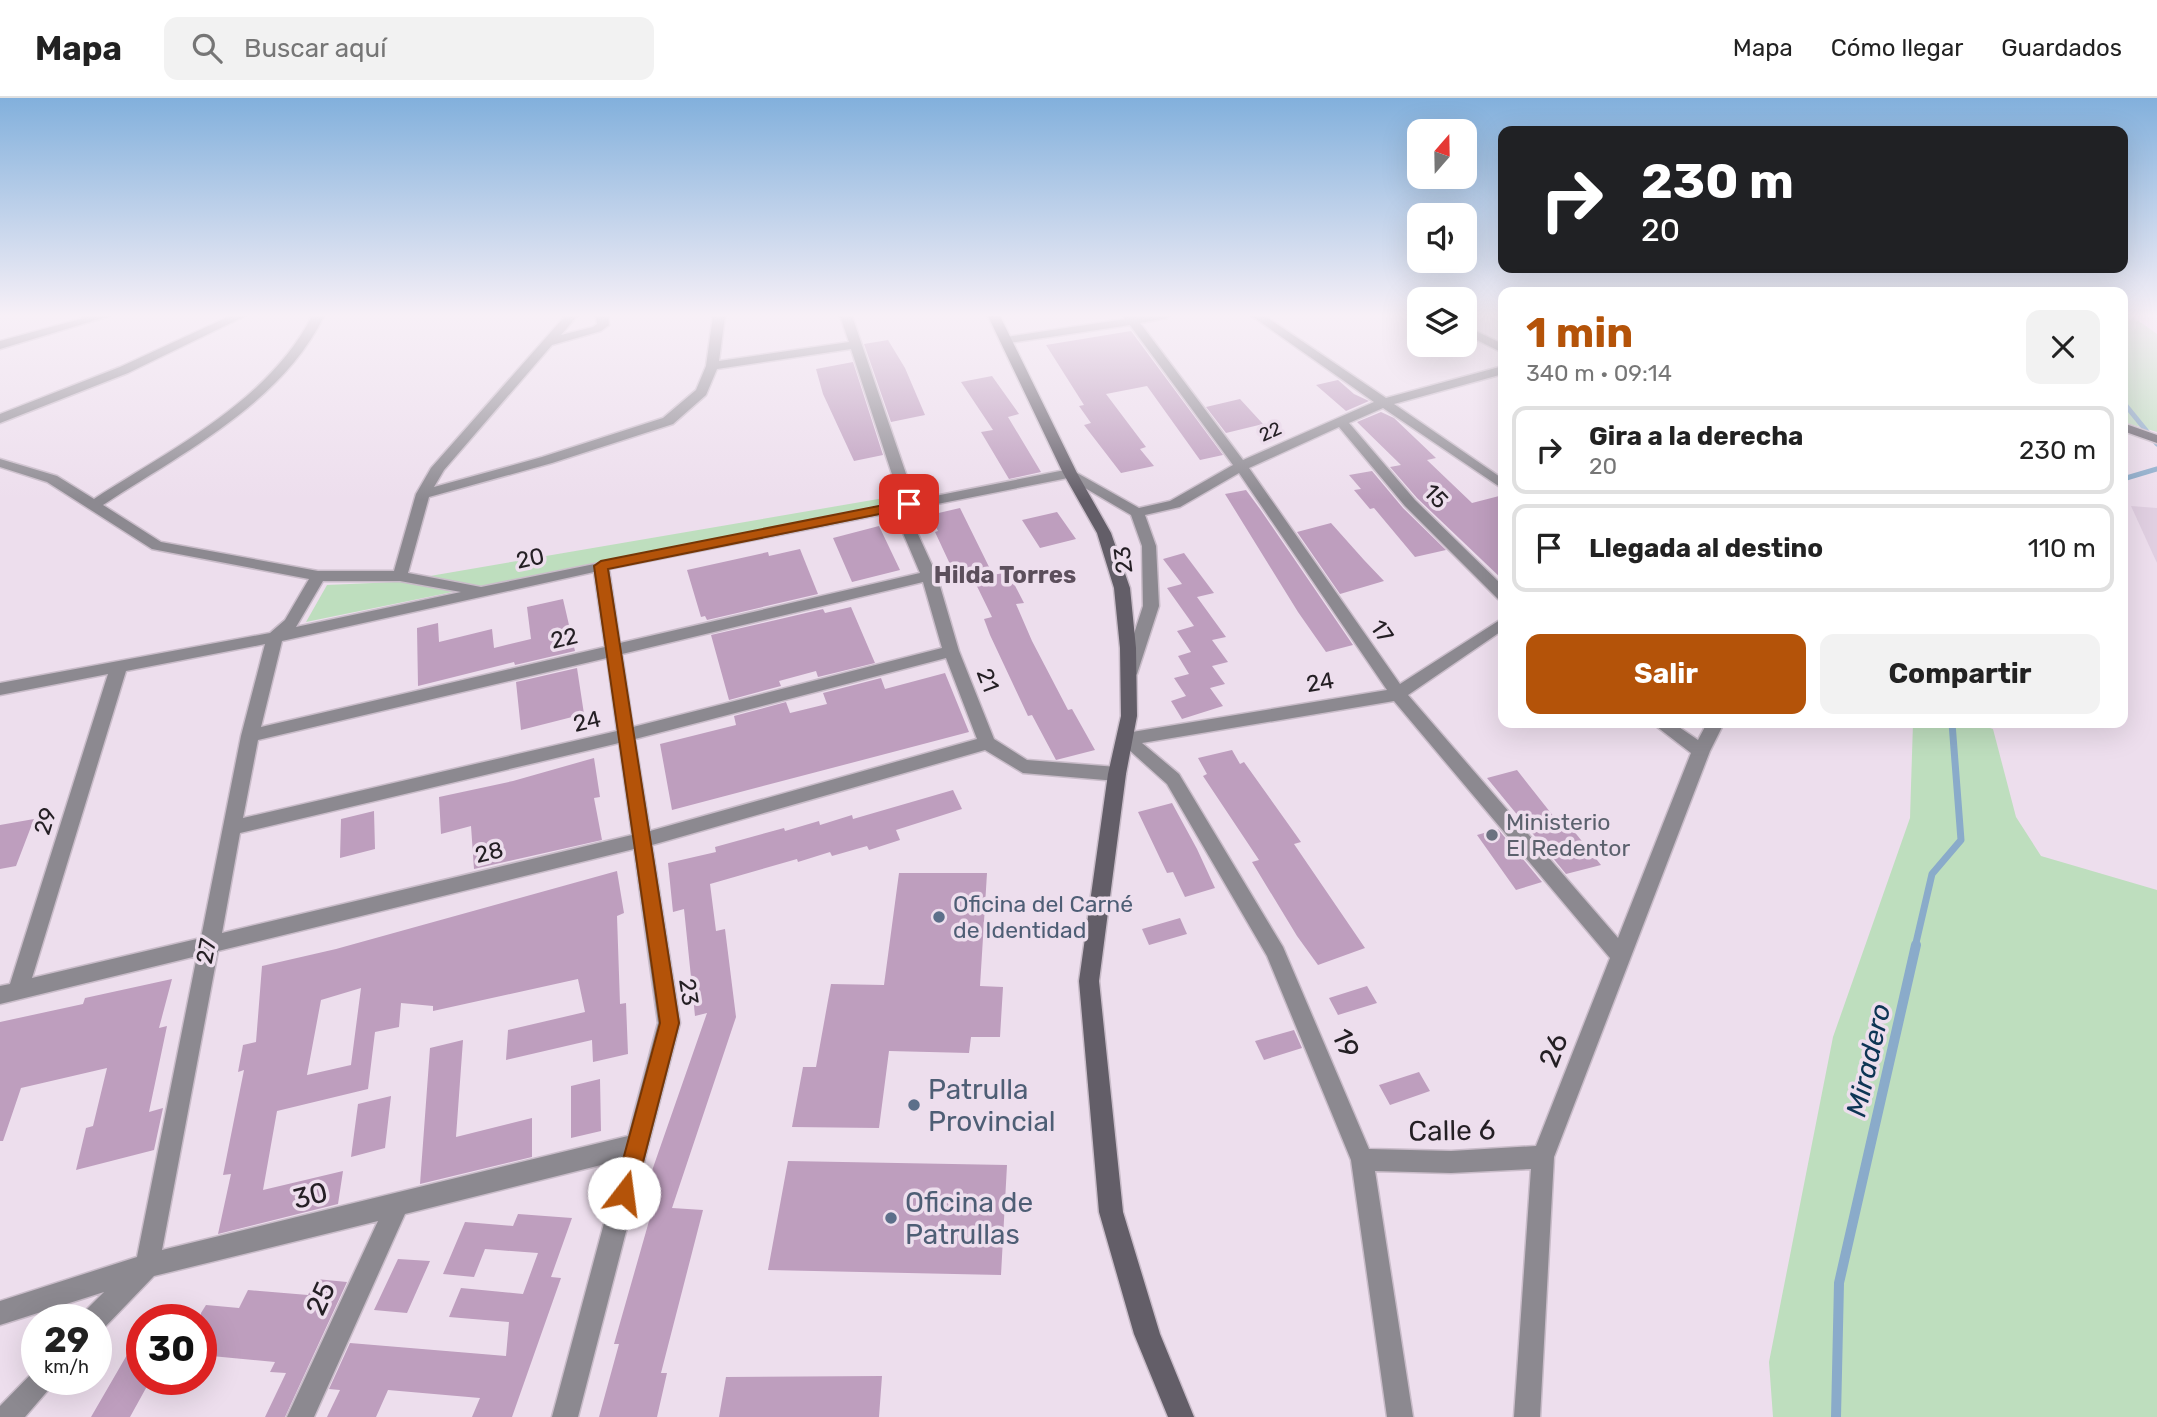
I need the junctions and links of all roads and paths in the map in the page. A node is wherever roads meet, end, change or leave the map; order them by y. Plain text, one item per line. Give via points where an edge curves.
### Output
1 (105, 378) edge
2 (272, 378) edge
3 (518, 378) edge
4 (708, 378) edge
5 (864, 378) edge
6 (1024, 378) edge
7 (1175, 378) edge
8 (1346, 378) edge
9 (1476, 378) edge
10 (1383, 403) junction
11 (0, 419) edge
12 (1342, 422) junction
13 (2128, 429) edge
14 (2157, 439) edge
15 (0, 463) edge
16 (1241, 466) junction
17 (1070, 472) junction
18 (1498, 482) edge
19 (423, 494) junction
20 (904, 505) junction
21 (93, 506) junction
22 (1137, 513) junction
23 (601, 566) junction
24 (318, 576) junction
25 (400, 576) junction
26 (929, 576) junction
27 (1498, 590) edge
28 (484, 591) junction
29 (1498, 626) edge
30 (275, 637) junction
31 (613, 650) junction
32 (951, 651) junction
33 (119, 666) junction
34 (1128, 678) junction
35 (0, 690) edge
36 (1398, 694) junction
37 (1668, 728) edge
38 (1712, 728) edge
39 (626, 735) junction
40 (250, 736) junction
41 (1126, 739) junction
42 (987, 743) junction
43 (1701, 751) junction
44 (1117, 774) junction
45 (231, 828) junction
46 (642, 840) junction
47 (207, 947) junction
48 (1620, 956) junction
49 (9, 993) edge
50 (637, 1144) junction
51 (1543, 1157) junction
52 (1362, 1160) junction
53 (397, 1205) junction
54 (147, 1266) junction
55 (110, 1304) edge
56 (0, 1312) edge
57 (27, 1395) edge
58 (8, 1417) edge
59 (300, 1417) edge
60 (565, 1417) edge
61 (1181, 1417) edge
62 (1400, 1417) edge
63 (1527, 1417) edge

1 - 11 street
2 - 21 street via 238,409
3 - 19 street via 438,468
4 - 19 street via 702,392 668,421
5 - 20 street, 21
6 - 17 street, 23
7 - 16 street, 17
8 - 10 street
9 - 10 street, 22
10 - 12 street, 22
10 - 18 street
12 - 16 street, 22
12 - 27 street, 15 via 1410,503
13 - 14 street
15 - 21 street via 52,479
16 - 22 street, 22 via 1175,504
16 - 36 street, 17
17 - 20 street, 20
17 - 22 street, 23
17 - 34 street, 23 via 1104,533 1122,587
19 - 25 street
20 - 23 street, 20
20 - 26 street, 21
21 - 24 street via 157,546
22 - 34 street, 23 via 1149,546 1151,606
23 - 28 street, 20
23 - 31 street, 23
24 - 25 street
24 - 30 street, 27 via 291,623
25 - 28 street
26 - 31 street, 22
26 - 32 street, 21
28 - 30 street, 20
29 - 36 street, 24
30 - 33 street, 20
30 - 40 street, 27
31 - 39 street, 23
31 - 40 street, 22
32 - 39 street, 24
32 - 42 street, 21
33 - 35 street, 20
33 - 49 street, 29
34 - 41 street, 23
36 - 41 street, 24
36 - 48 street, 17
37 - 43 street
38 - 43 street, 26
39 - 45 street, 24
39 - 46 street, 23
40 - 45 street, 27
41 - 44 street, 23
41 - 52 street, 19 via 1173,779 1276,953
42 - 44 street via 1023,766
42 - 46 street, 28
43 - 48 street, 26
44 - 61 street, 23 via 1089,981 1110,1198 1147,1335
45 - 47 street, 27
46 - 47 street, 28
46 - 50 street, 23 via 669,1023
47 - 49 street, 28
47 - 54 street, 27
48 - 51 street, 26
50 - 53 street, 30
50 - 60 street, 23
51 - 52 street, Calle 6
51 - 63 street, 26
52 - 62 street, 19
53 - 54 street, 30
53 - 59 street, 25
54 - 55 street
54 - 56 street, 30
57 - 58 street

